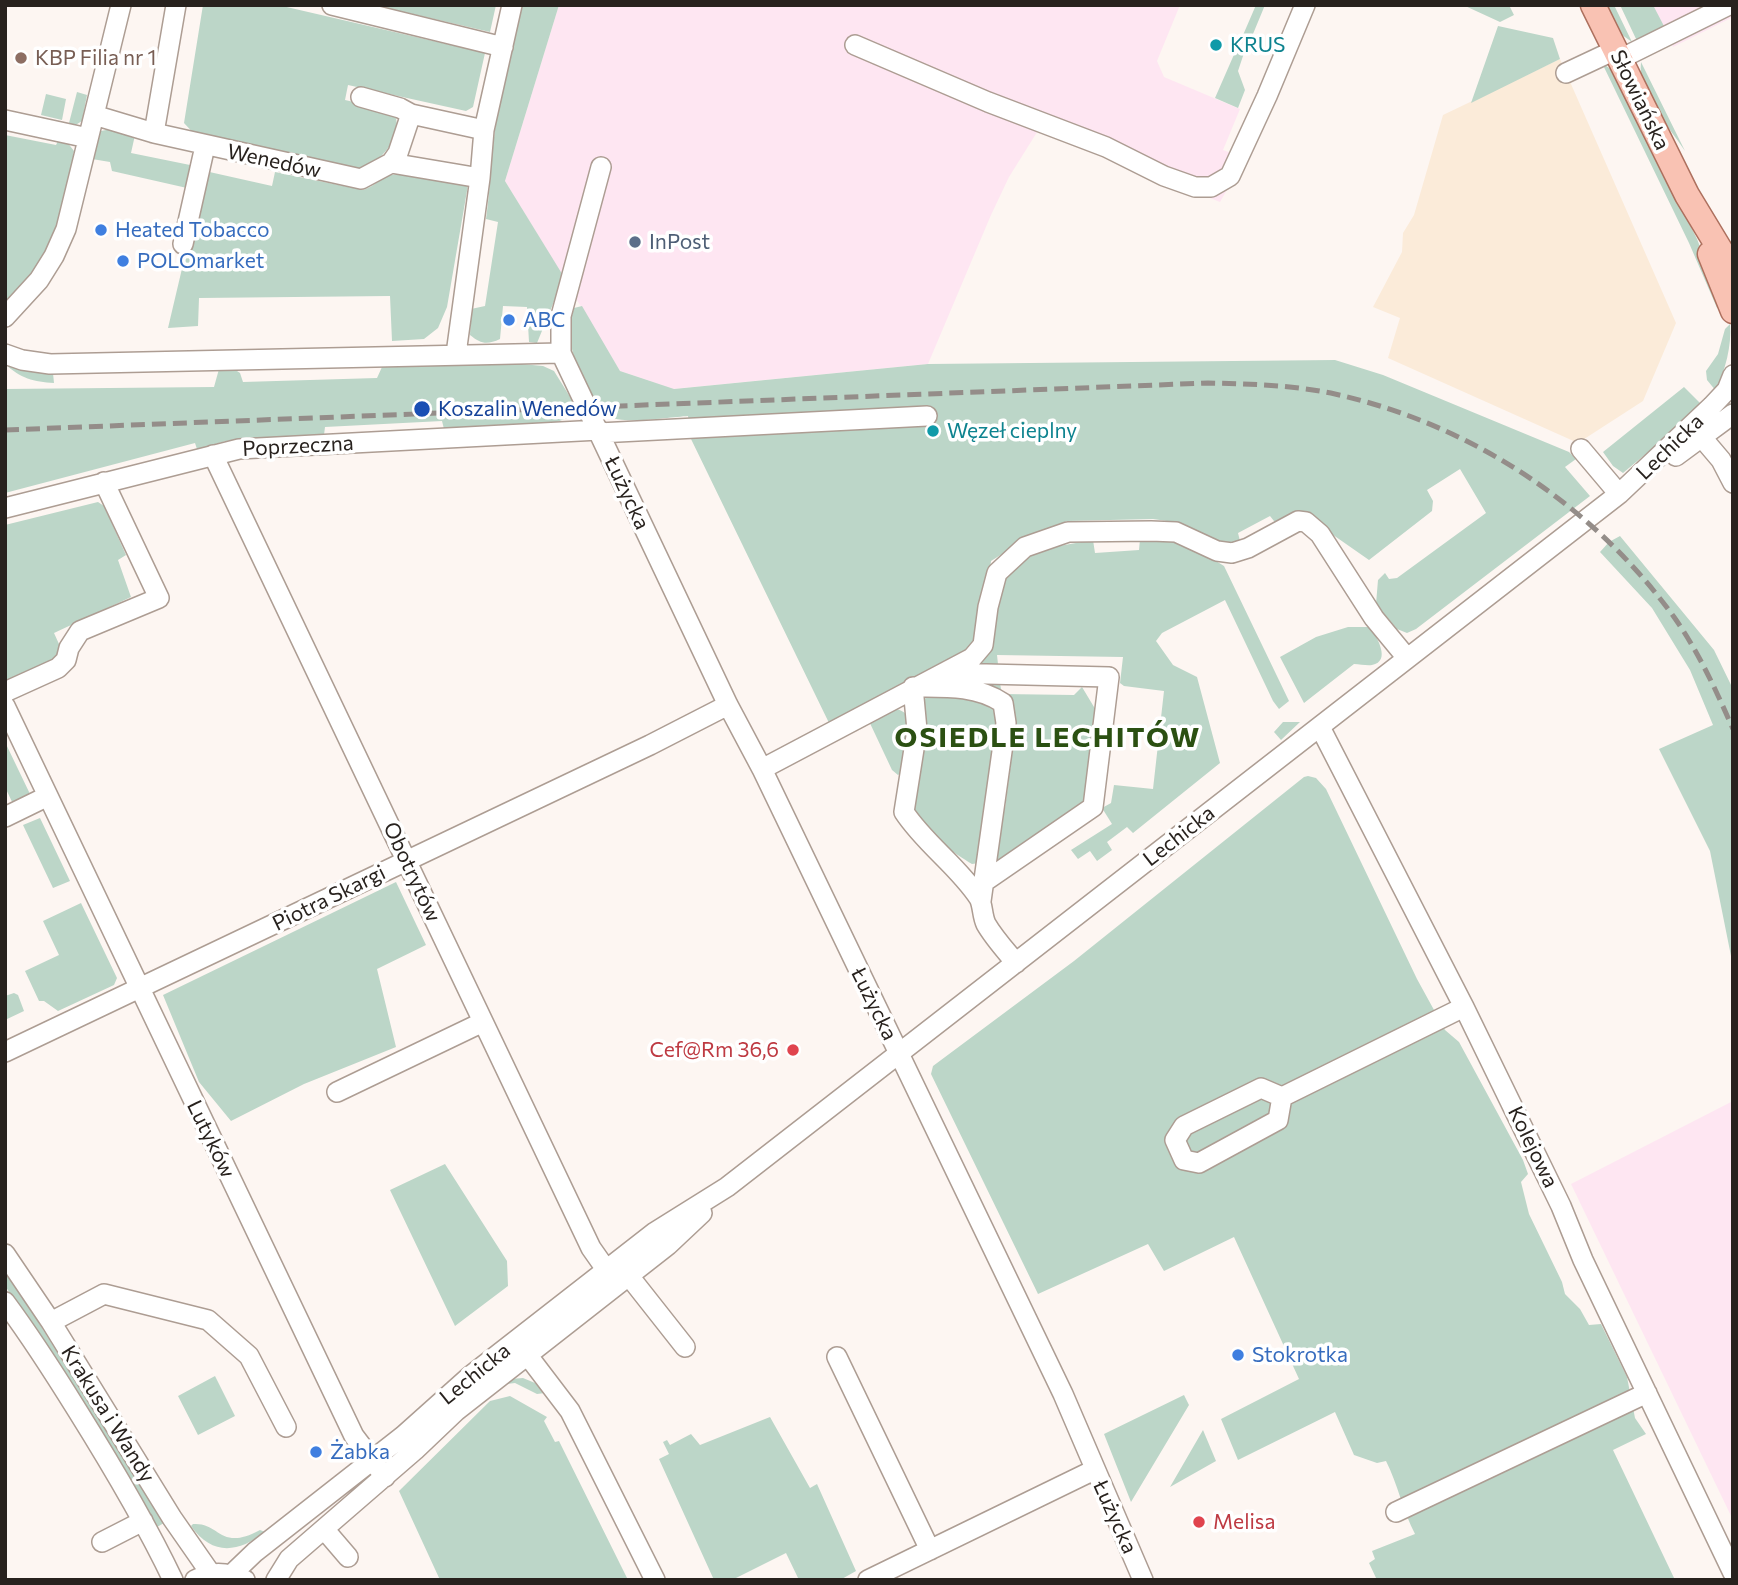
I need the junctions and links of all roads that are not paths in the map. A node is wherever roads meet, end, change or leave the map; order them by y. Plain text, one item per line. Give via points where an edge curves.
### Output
1 (121, 5) edge
2 (176, 5) edge
3 (332, 5) edge
4 (512, 5) edge
5 (1305, 5) edge
6 (1593, 5) edge
7 (1729, 5) edge
8 (855, 45) dead end
9 (503, 47) junction
10 (1618, 55) junction
11 (1566, 73) dead end
12 (361, 97) dead end
13 (411, 114) junction
14 (93, 116) junction
15 (5, 120) edge
16 (484, 130) junction
17 (154, 133) junction
18 (88, 138) junction
19 (205, 146) junction
20 (391, 163) junction
21 (601, 167) dead end
22 (480, 178) junction
23 (1687, 195) junction
24 (183, 244) dead end
25 (1733, 271) edge
26 (1733, 311) edge
27 (5, 317) edge
28 (561, 353) junction
29 (5, 354) edge
30 (456, 354) junction
31 (1733, 375) edge
32 (1733, 414) edge
33 (926, 416) dead end
34 (1696, 431) junction
35 (599, 432) junction
36 (1581, 449) dead end
37 (214, 454) junction
38 (104, 482) junction
39 (1733, 483) edge
40 (1625, 489) junction
41 (5, 508) edge
42 (1407, 658) junction
43 (941, 673) junction
44 (913, 687) junction
45 (728, 705) junction
46 (6, 706) edge
47 (1320, 727) junction
48 (762, 769) junction
49 (48, 796) junction
50 (5, 817) edge
51 (406, 861) junction
52 (982, 891) junction
53 (1016, 963) junction
54 (139, 989) junction
55 (1464, 1007) junction
56 (483, 1022) junction
57 (5, 1052) edge
58 (899, 1055) junction
59 (337, 1092) dead end
60 (1282, 1097) junction
61 (5, 1254) edge
62 (617, 1277) junction
63 (5, 1302) edge
64 (51, 1322) junction
65 (522, 1347) junction
66 (685, 1347) dead end
67 (837, 1357) dead end
68 (1647, 1393) junction
69 (286, 1427) dead end
70 (373, 1459) junction
71 (1094, 1470) junction
72 (385, 1476) junction
73 (1396, 1512) dead end
74 (144, 1521) junction
75 (324, 1529) junction
76 (102, 1542) dead end
77 (930, 1550) junction
78 (348, 1557) dead end
79 (1733, 1573) edge
80 (203, 1577) edge
81 (238, 1577) edge
82 (173, 1580) edge
83 (276, 1580) edge
84 (655, 1580) edge
85 (868, 1580) edge
86 (1143, 1580) edge

1 - 14 street
2 - 17 street
3 - 9 street
4 - 9 street
5 - 8 street via 1230,176 1211,187 1195,187 1164,176 1106,147
6 - 10 main road, Słowiańska
7 - 10 street
9 - 16 street
10 - 11 street
10 - 23 main road, Słowiańska
12 - 13 street
13 - 16 street
13 - 20 street
14 - 17 street, Wenedów
14 - 18 street
15 - 18 street
16 - 22 street
17 - 19 street, Wenedów
18 - 27 street via 62,238 39,279
19 - 20 street, Wenedów via 361,179
19 - 24 street
20 - 22 street
21 - 28 street via 561,316
22 - 30 street
23 - 25 main road, Słowiańska
23 - 26 main road, Słowiańska
28 - 30 street
28 - 35 street, Łużycka
29 - 30 street via 50,364
31 - 34 street, Lechicka
32 - 34 street, Lechicka
33 - 35 street, Poprzeczna
34 - 39 street via 1721,460
34 - 40 street, Lechicka
35 - 37 street, Poprzeczna via 239,449
35 - 45 street, Łużycka
36 - 40 street
37 - 38 street, Poprzeczna
37 - 51 street, Obotrytów
38 - 41 street, Poprzeczna
38 - 46 street via 159,598 80,631 66,660
40 - 42 street, Lechicka
42 - 43 street via 1374,618 1320,534 1298,521 1232,553 1176,532 1068,532 1025,547 997,573 979,652
42 - 47 street, Lechicka
43 - 44 street
43 - 52 street via 1109,677 1093,807
44 - 48 street
44 - 52 street via 917,730 904,812 927,843
44 - 52 street via 960,688 1003,703 1006,723
45 - 48 street, Łużycka
45 - 51 street, Piotra Skargi
46 - 49 street, Lutyków
47 - 53 street, Lechicka
47 - 55 street, Kolejowa
48 - 58 street, Łużycka
49 - 50 street
49 - 54 street, Lutyków
51 - 54 street, Piotra Skargi
51 - 56 street, Obotrytów
52 - 53 street via 981,913
53 - 58 street, Lechicka
54 - 57 street, Piotra Skargi
54 - 70 street, Lutyków via 354,1436
55 - 60 street
55 - 68 street, Kolejowa
56 - 59 street
56 - 62 street, Obotrytów via 591,1248
58 - 62 street, Lechicka via 727,1187 655,1232
58 - 71 street, Łużycka via 1068,1406
60 - 60 street via 1278,1120 1199,1163 1184,1160 1175,1140 1184,1126 1261,1088
61 - 64 street, Krakusa i Wandy
62 - 65 street, Lechicka
62 - 66 street, Obotrytów
63 - 74 street, Krakusa i Wandy
64 - 69 street via 104,1294 208,1320 249,1356
64 - 80 street, Krakusa i Wandy via 173,1518
65 - 70 street, Lechicka via 469,1377
65 - 72 street, Lechicka
65 - 84 street via 570,1411
67 - 77 street
68 - 73 street
68 - 79 street, Kolejowa
70 - 72 street, Lutyków
70 - 81 street, Lechicka via 255,1552
71 - 77 street
71 - 86 street, Łużycka
72 - 75 street, Lechicka
74 - 76 street
74 - 82 street, Krakusa i Wandy
75 - 78 street
75 - 83 street, Lechicka via 289,1559
77 - 85 street
80 - 81 street

